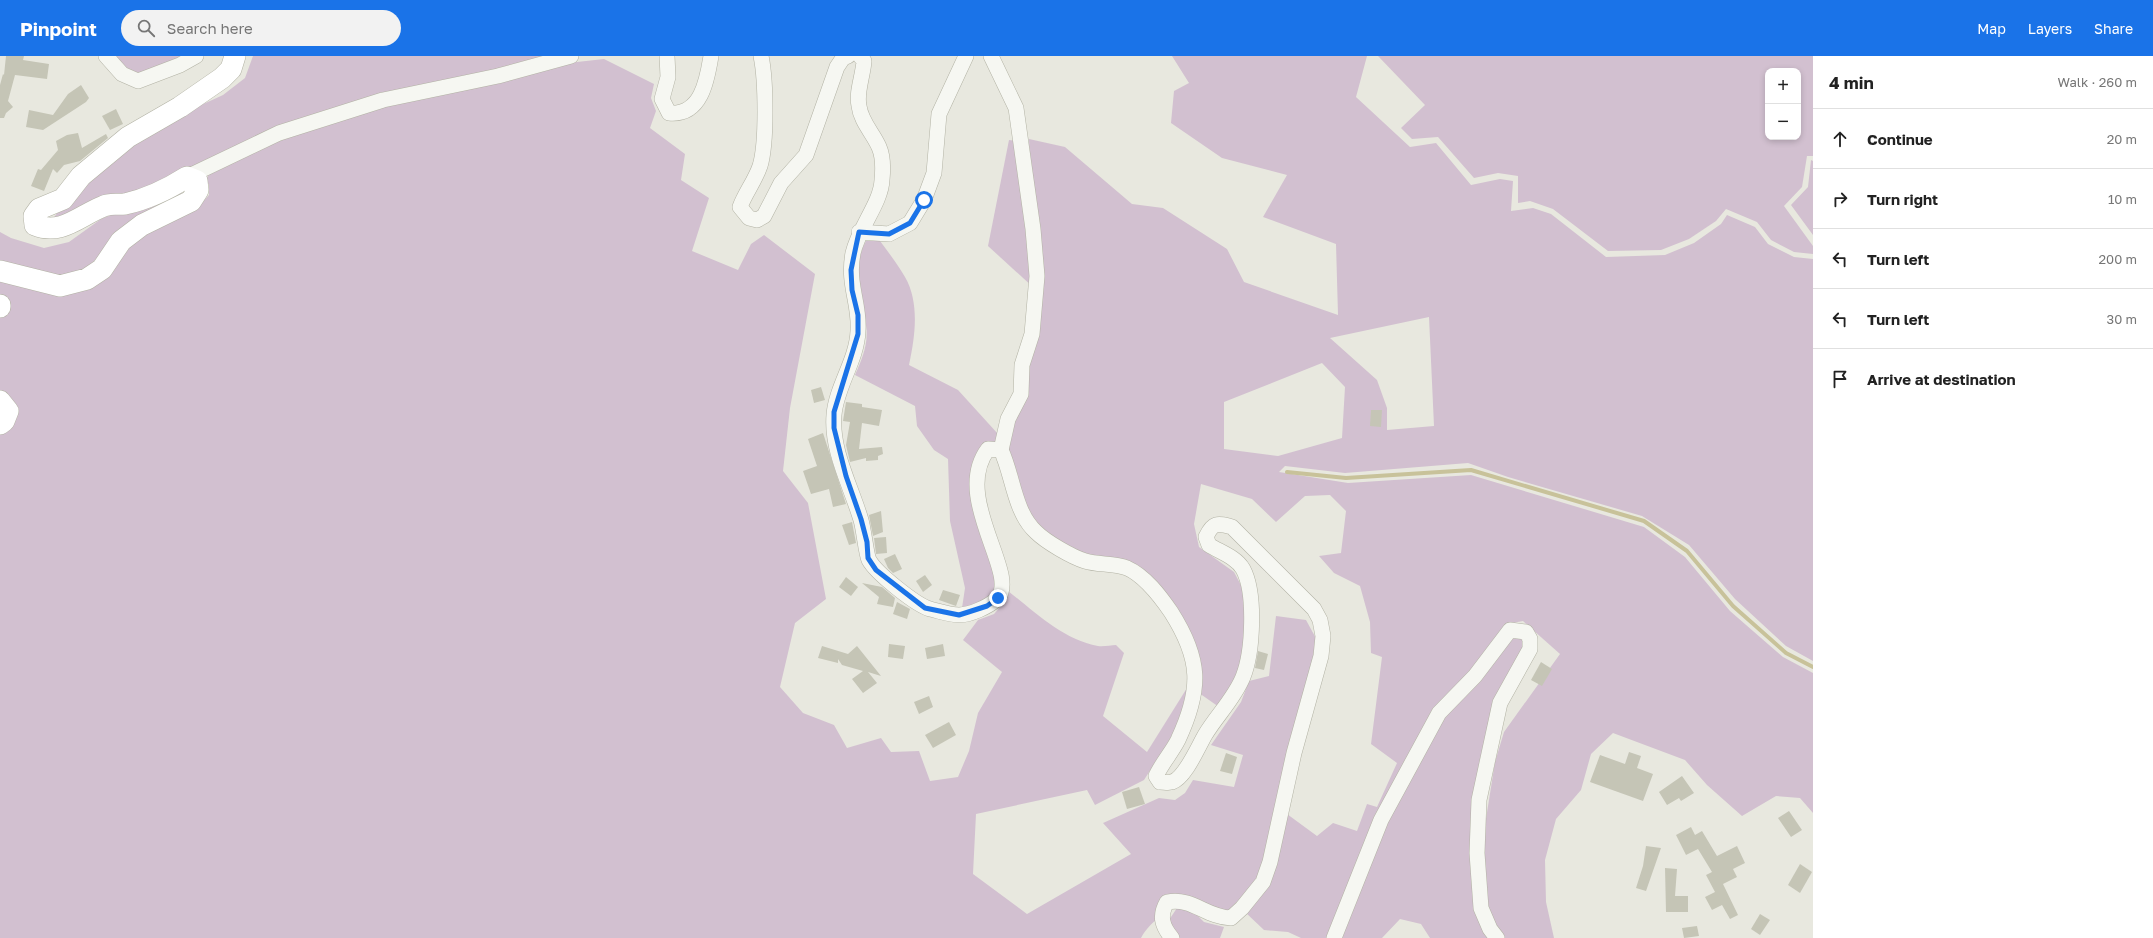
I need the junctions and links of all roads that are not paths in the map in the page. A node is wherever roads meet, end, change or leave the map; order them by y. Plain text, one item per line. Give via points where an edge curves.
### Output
1 (106, 56) edge
2 (196, 56) edge
3 (235, 56) edge
4 (571, 56) edge
5 (668, 56) edge
6 (711, 56) edge
7 (760, 56) edge
8 (848, 56) edge
9 (860, 56) edge
10 (966, 56) edge
11 (991, 56) edge
12 (187, 177) junction
13 (859, 232) junction
14 (0, 271) edge
15 (0, 401) edge
16 (0, 424) edge
17 (1000, 450) junction
18 (1172, 938) edge
19 (1334, 938) edge
20 (1497, 938) edge

1 - 2 street via 122,74 138,81
3 - 12 main road via 231,69 222,78 180,107 128,137 81,176 63,199 39,209 34,216 35,224 45,228 65,227 104,205 125,204 160,193
4 - 12 street via 498,76 383,100 279,133
5 - 6 street via 668,77 662,99 669,113 679,114 696,105
7 - 8 street via 765,118 764,143 760,166 740,207 750,218 757,220 764,216 781,184 806,155 837,68 843,58
9 - 13 street via 864,61 858,106 863,121 879,148 882,182 878,197
10 - 13 street via 939,114 934,173 924,200 910,223 889,234
11 - 17 street via 1016,108 1037,276 1032,334 1022,365 1021,394 1008,419
12 - 14 main road via 197,181 198,190 191,200 142,225 121,240 102,269 87,280 60,286
13 - 17 street via 851,270 852,290 858,315 858,334 834,412 835,435 861,519 868,558 876,570 925,608 959,615 987,606 998,598 1003,587 1000,566 983,522 977,497 981,458 988,449
15 - 16 main road via 8,412
17 - 18 street via 1007,462 1019,506 1036,532 1085,561 1125,567 1138,573 1164,602 1182,629 1192,652 1196,671 1194,696 1178,740 1156,776 1160,782 1172,783 1181,776 1213,722 1231,700 1243,677 1249,653 1252,623 1250,598 1243,569 1231,556 1209,545 1206,537 1210,528 1218,524 1232,527 1314,609 1320,620 1321,656 1294,753 1282,813 1263,882 1242,908 1230,918 1218,917 1193,904 1178,900 1167,902 1162,910 1163,926
19 - 20 street via 1381,820 1439,713 1475,676 1510,630 1526,632 1530,639 1530,649 1500,703 1480,793 1477,824 1481,908

